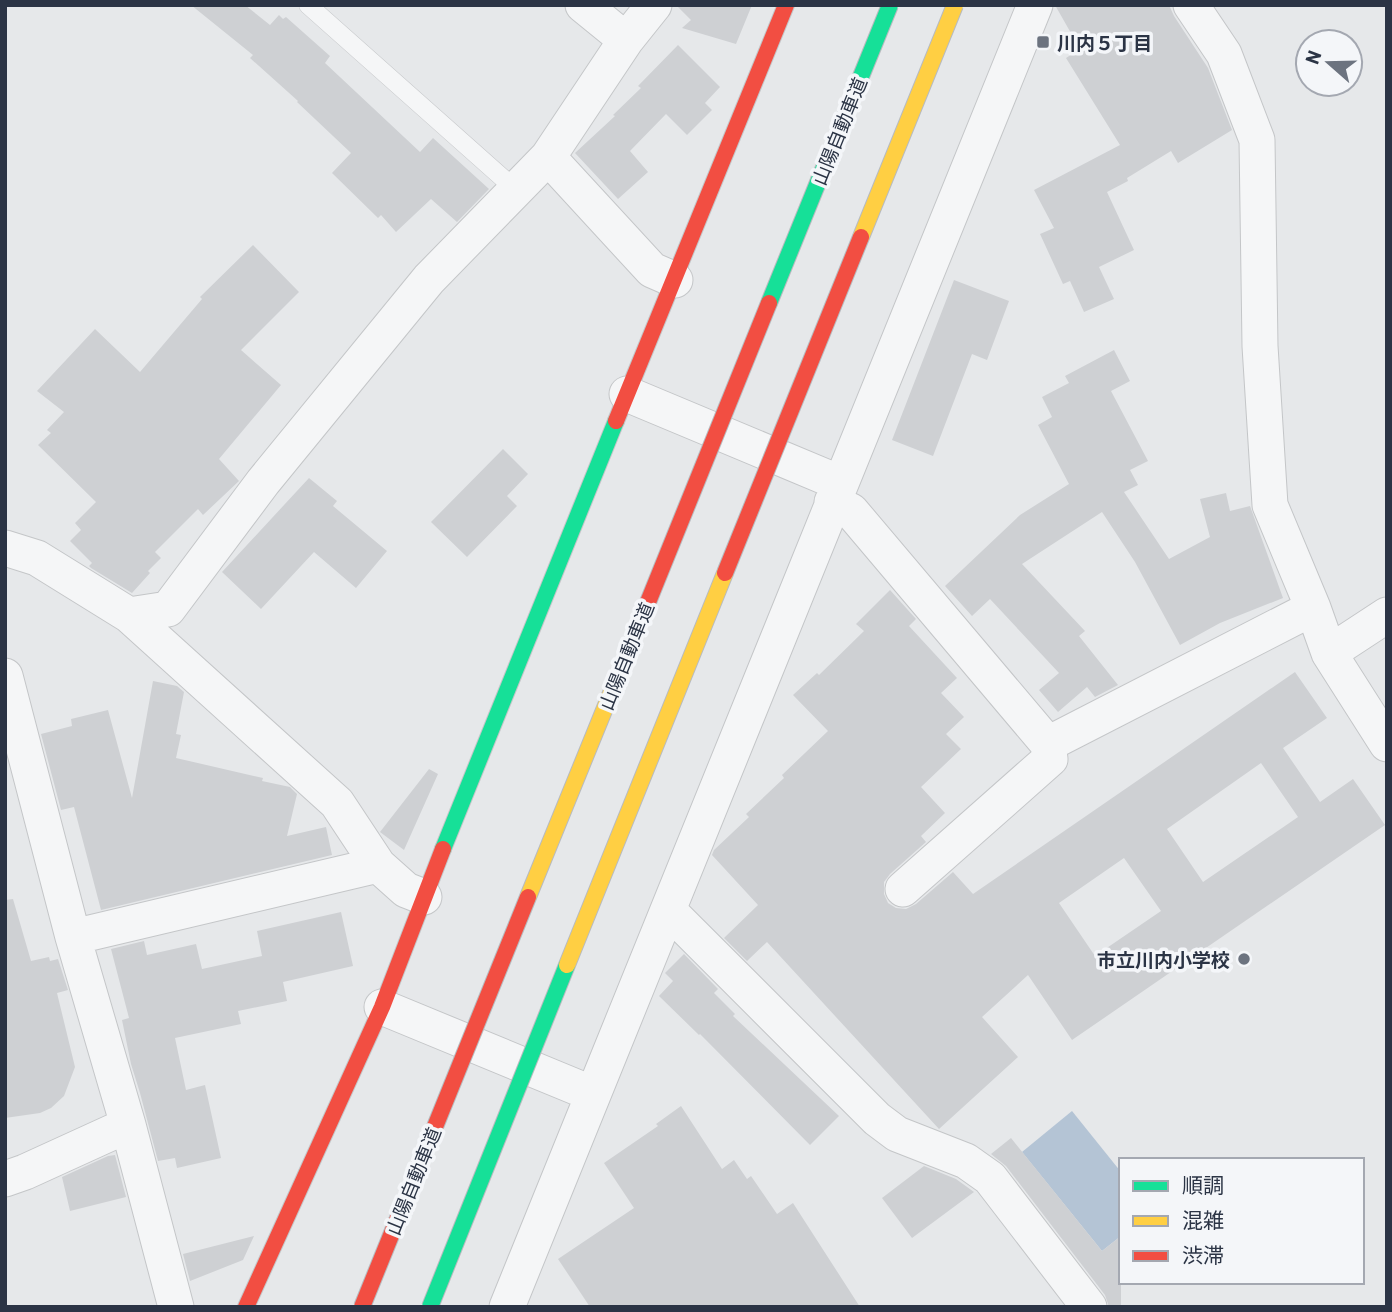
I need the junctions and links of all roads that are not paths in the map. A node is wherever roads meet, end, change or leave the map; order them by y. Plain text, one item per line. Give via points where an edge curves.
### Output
1 (309, 5) edge
2 (583, 5) edge
3 (653, 5) edge
4 (786, 5) edge
5 (890, 5) edge
6 (956, 5) edge
7 (1035, 5) edge
8 (1191, 5) edge
9 (626, 40) junction
10 (548, 157) junction
11 (516, 190) junction
12 (675, 280) junction
13 (627, 394) junction
14 (836, 492) junction
15 (5, 548) edge
16 (1313, 608) junction
17 (129, 615) junction
18 (1387, 615) edge
19 (1329, 653) junction
20 (5, 676) edge
21 (1048, 744) junction
22 (1387, 744) edge
23 (378, 865) junction
24 (903, 890) dead end
25 (424, 897) junction
26 (668, 910) junction
27 (73, 937) junction
28 (382, 1007) junction
29 (593, 1094) junction
30 (128, 1125) junction
31 (5, 1179) edge
32 (516, 1303) edge
33 (176, 1307) edge
34 (246, 1307) edge
35 (362, 1307) edge
36 (430, 1307) edge
37 (1088, 1307) edge

1 - 11 lane
2 - 9 street
3 - 9 street
4 - 12 main road
5 - 35 main road, 山陽自動車道, bridge
6 - 36 main road, bridge
7 - 14 street
8 - 16 street via 1224,54 1257,140 1260,346 1270,505
9 - 10 street
10 - 11 street
10 - 12 street via 652,271
11 - 17 street via 429,279 263,482 168,609
12 - 13 main road
13 - 14 street
13 - 25 main road
14 - 21 street
14 - 26 street
15 - 17 street via 37,558
16 - 19 street
16 - 21 street
17 - 23 street via 337,803
18 - 19 street
19 - 22 street
20 - 27 street
21 - 24 street via 1050,759
23 - 25 street via 406,890
23 - 27 street
25 - 28 main road
26 - 29 street
26 - 37 street via 877,1119 897,1133 966,1161 990,1178
27 - 30 street
28 - 29 street
28 - 34 main road
29 - 32 street
30 - 31 street
30 - 33 street

